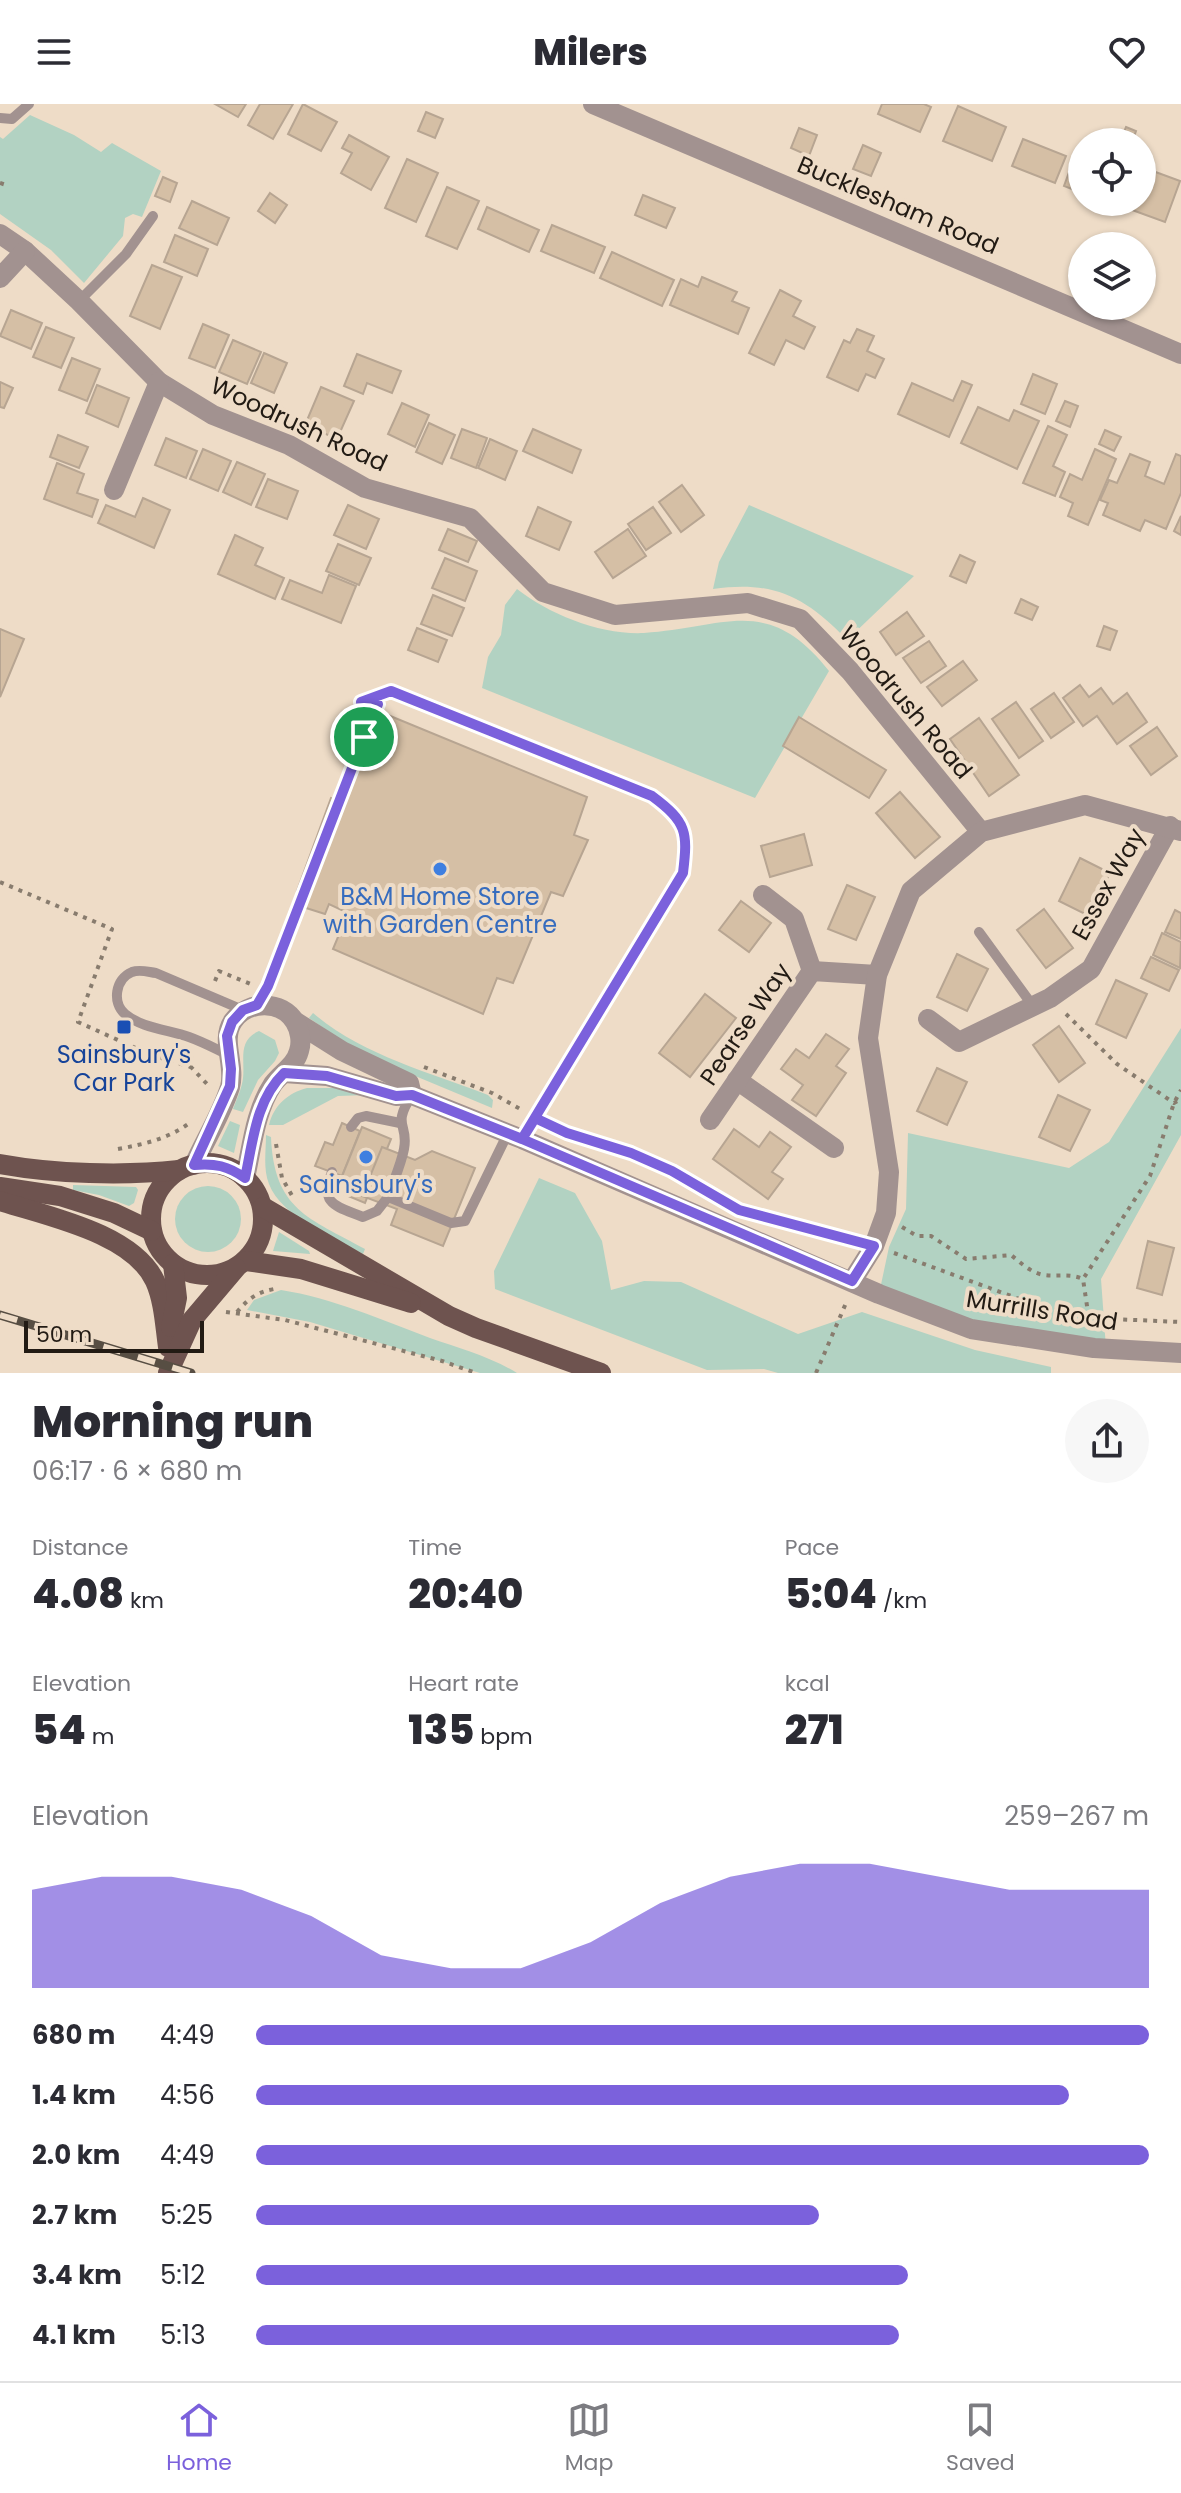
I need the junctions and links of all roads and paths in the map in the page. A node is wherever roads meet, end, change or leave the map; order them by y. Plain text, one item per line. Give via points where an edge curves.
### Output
1 (29, 104) edge
2 (593, 104) edge
3 (0, 118) edge
4 (153, 216) dead end
5 (0, 234) edge
6 (25, 251) junction
7 (0, 278) edge
8 (79, 301) junction
9 (1181, 354) edge
10 (159, 382) junction
11 (114, 490) dead end
12 (361, 702) joint
13 (1175, 829) edge
14 (981, 832) junction
15 (0, 882) edge
16 (763, 895) dead end
17 (979, 932) dead end
18 (219, 971) dead end
19 (812, 971) junction
20 (877, 975) junction
21 (268, 986) junction
22 (280, 990) dead end
23 (1041, 1002) junction
24 (243, 1010) junction
25 (928, 1019) dead end
26 (296, 1022) junction
27 (229, 1055) junction
28 (191, 1067) dead end
29 (423, 1067) dead end
30 (284, 1073) junction
31 (737, 1080) junction
32 (1181, 1090) edge
33 (412, 1095) junction
34 (1181, 1099) edge
35 (1174, 1103) junction
36 (199, 1114) dead end
37 (535, 1118) junction
38 (710, 1120) dead end
39 (400, 1123) junction
40 (351, 1127) dead end
41 (515, 1136) junction
42 (834, 1148) dead end
43 (106, 1150) dead end
44 (0, 1164) edge
45 (187, 1168) junction
46 (332, 1172) dead end
47 (245, 1178) junction
48 (0, 1187) edge
49 (388, 1197) junction
50 (0, 1201) edge
51 (726, 1202) dead end
52 (263, 1207) junction
53 (886, 1213) junction
54 (754, 1214) dead end
55 (152, 1231) junction
56 (874, 1246) junction
57 (173, 1264) junction
58 (241, 1264) junction
59 (1083, 1279) junction
60 (854, 1282) junction
61 (283, 1287) dead end
62 (218, 1312) dead end
63 (237, 1312) junction
64 (449, 1316) junction
65 (1089, 1318) junction
66 (1181, 1322) edge
67 (168, 1347) junction
68 (1094, 1348) junction
69 (1181, 1353) edge
70 (165, 1373) edge
71 (476, 1373) edge
72 (601, 1373) edge
73 (816, 1373) edge

1 - 3 lane via 12,119
2 - 9 street, Bucklesham Road
4 - 8 lane via 126,254
5 - 6 street, Woodrush Road
6 - 7 street
6 - 8 street, Woodrush Road
8 - 10 street, Woodrush Road
10 - 11 street
10 - 14 street, Woodrush Road via 213,415 289,445 365,488 470,518 543,592 615,615 748,603 800,619 850,671
12 - 21 path via 378,704
12 - 37 lane via 391,691 652,796 675,813 687,841 683,873
13 - 14 street via 1085,805
13 - 23 street, Essex Way via 1091,969
14 - 20 street via 911,891
15 - 28 path via 112,929 78,1022
16 - 19 street via 794,919
17 - 23 lane
18 - 21 path
19 - 20 street, Pearse Way
19 - 31 street, Pearse Way
20 - 53 street via 868,1038 889,1172
21 - 22 path
23 - 25 street, Essex Way via 959,1042
23 - 35 path
24 - 26 street, Murrills Road via 272,1006
24 - 27 street via 227,1036
24 - 27 lane via 143,971 122,980 118,991 121,1011 131,1018
26 - 30 street via 300,1048
26 - 33 street, Murrills Road via 409,1083
27 - 45 street via 230,1086
29 - 37 path via 492,1093
30 - 33 street, Murrills Road via 327,1076 396,1096
30 - 47 street via 263,1103
31 - 38 street, Pearse Way
31 - 42 street
32 - 35 path
33 - 39 lane
33 - 41 street, Murrills Road
34 - 35 path
35 - 59 path via 1150,1176
36 - 43 path via 176,1133 151,1143
37 - 41 lane
37 - 51 path via 672,1171
39 - 40 lane via 366,1116
39 - 49 lane via 405,1145
41 - 49 lane via 465,1221 451,1223
41 - 60 street, Murrills Road
44 - 45 main road via 80,1171
45 - 47 main road via 212,1163
45 - 55 main road via 166,1182 156,1197
46 - 49 lane via 326,1188 332,1204 363,1217 377,1211
47 - 52 main road
48 - 55 main road via 60,1196
50 - 67 main road via 91,1230 147,1267 160,1293
52 - 58 main road via 258,1245
52 - 64 main road
53 - 56 street
53 - 59 path via 901,1227 917,1236 931,1236 966,1259 1011,1255 1043,1275
54 - 56 path
55 - 57 main road
56 - 60 street
56 - 65 path via 1033,1304
57 - 58 main road via 204,1276
57 - 67 main road via 177,1298
58 - 64 main road via 301,1269
58 - 70 main road via 192,1320
59 - 65 path
60 - 68 street, Murrills Road via 971,1329
60 - 73 path
61 - 63 path via 248,1299
62 - 63 path
63 - 71 path via 299,1323
64 - 72 main road
65 - 66 path
65 - 68 path
67 - 70 main road
68 - 69 street, Murrills Road

